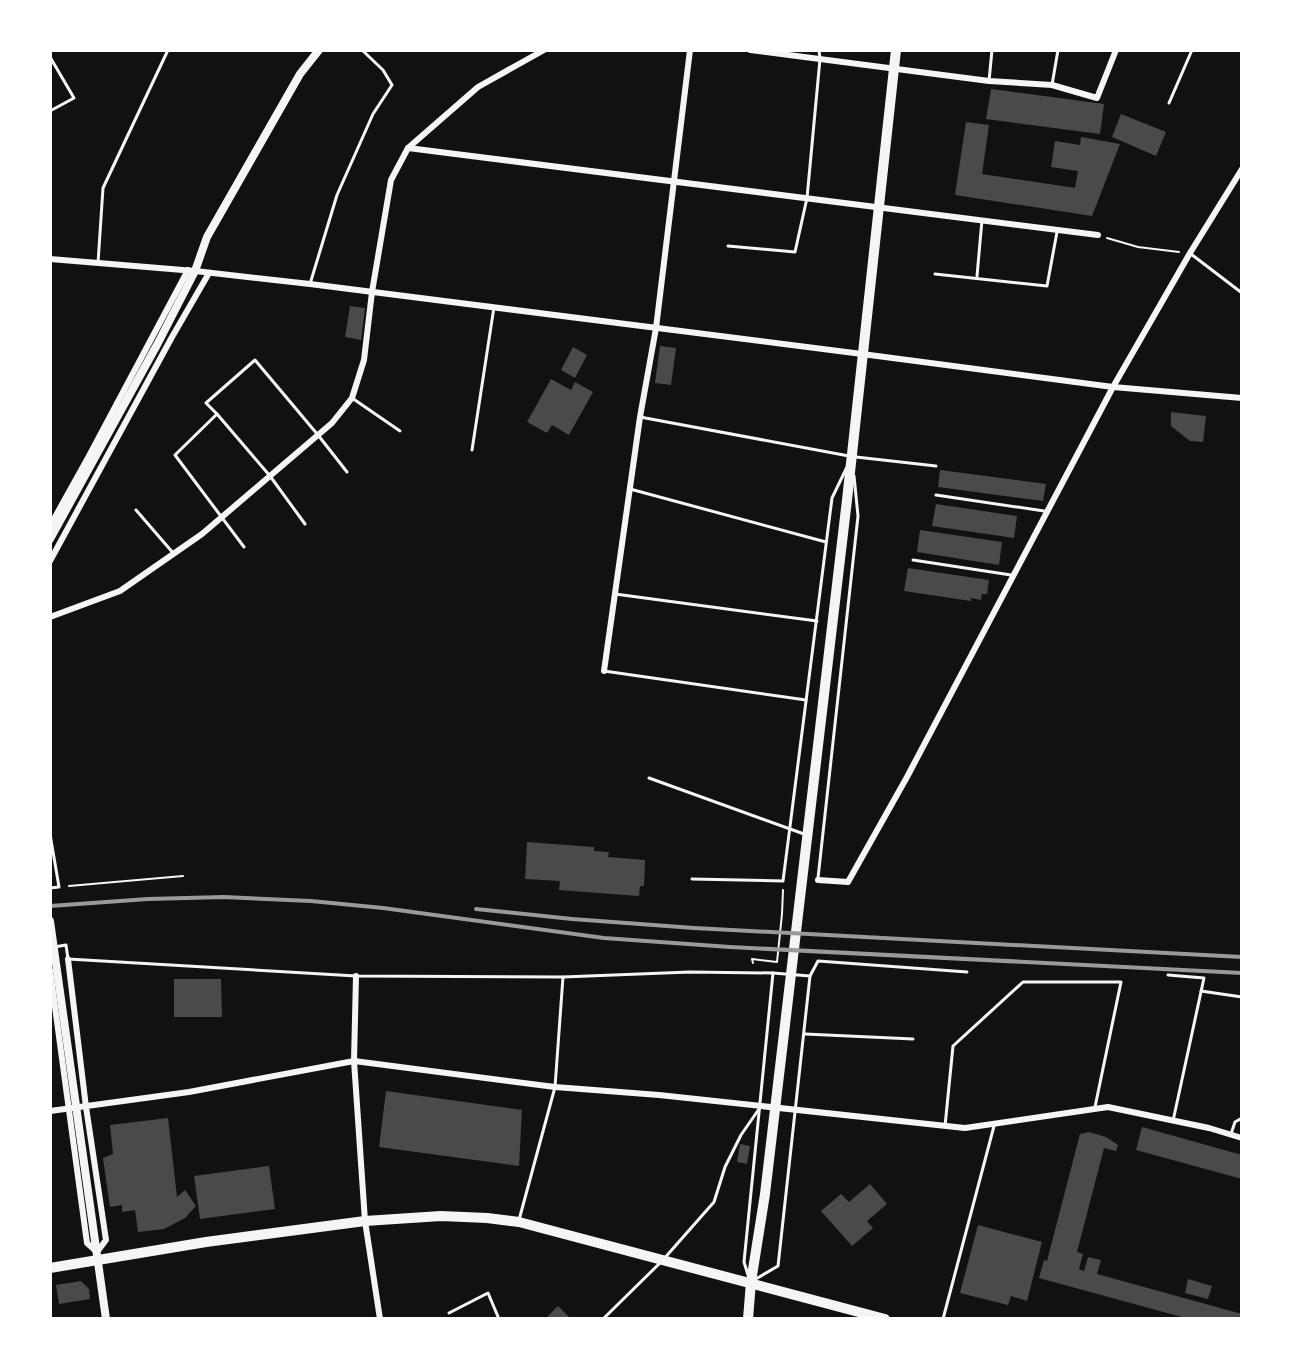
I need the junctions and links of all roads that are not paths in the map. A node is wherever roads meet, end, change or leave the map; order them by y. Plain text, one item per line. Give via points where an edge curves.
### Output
1 (168, 50) edge
2 (319, 50) edge
3 (362, 50) edge
4 (544, 50) edge
5 (690, 50) edge
6 (750, 50) edge
7 (819, 50) edge
8 (896, 50) edge
9 (992, 50) edge
10 (1058, 50) edge
11 (1116, 50) edge
12 (1192, 50) edge
13 (50, 57) edge
14 (820, 59) junction
15 (894, 69) junction
16 (989, 81) junction
17 (1052, 85) junction
18 (1169, 103) dead end
19 (50, 111) edge
20 (408, 148) junction
21 (1241, 171) edge
22 (674, 181) junction
23 (807, 198) junction
24 (878, 207) junction
25 (982, 220) junction
26 (1058, 230) junction
27 (1098, 235) road end
28 (728, 246) dead end
29 (1190, 253) junction
30 (50, 259) edge
31 (98, 263) junction
32 (191, 270) junction
33 (209, 273) junction
34 (935, 274) dead end
35 (977, 278) junction
36 (310, 284) junction
37 (372, 292) junction
38 (1242, 293) edge
39 (494, 307) junction
40 (656, 328) junction
41 (862, 354) junction
42 (1113, 387) junction
43 (352, 398) junction
44 (1242, 398) edge
45 (217, 414) junction
46 (640, 417) junction
47 (400, 431) dead end
48 (318, 435) junction
49 (472, 450) dead end
50 (852, 457) junction
51 (936, 466) dead end
52 (347, 472) dead end
53 (270, 476) junction
54 (630, 489) junction
55 (936, 495) dead end
56 (136, 510) dead end
57 (1048, 512) junction
58 (221, 518) junction
59 (305, 524) dead end
60 (50, 526) edge
61 (50, 539) edge
62 (826, 542) junction
63 (244, 547) dead end
64 (174, 554) junction
65 (913, 560) dead end
66 (50, 561) edge
67 (1014, 576) junction
68 (615, 594) junction
69 (50, 617) edge
70 (817, 621) junction
71 (604, 671) joint
72 (806, 700) junction
73 (649, 778) dead end
74 (789, 830) junction
75 (50, 834) edge
76 (823, 839) junction
77 (692, 879) dead end
78 (818, 880) joint
79 (50, 888) edge
80 (50, 921) edge
81 (50, 947) edge
82 (68, 959) junction
83 (50, 970) edge
84 (967, 972) dead end
85 (773, 973) junction
86 (1168, 975) dead end
87 (356, 976) junction
88 (810, 976) junction
89 (563, 977) junction
90 (1201, 991) junction
91 (1242, 997) edge
92 (803, 1034) junction
93 (913, 1039) dead end
94 (354, 1061) junction
95 (555, 1087) junction
96 (761, 1105) junction
97 (86, 1107) junction
98 (1094, 1108) junction
99 (69, 1109) junction
100 (795, 1109) junction
101 (50, 1111) edge
102 (1242, 1118) edge
103 (1173, 1121) junction
104 (995, 1124) junction
105 (945, 1126) junction
106 (1231, 1134) junction
107 (1242, 1138) edge
108 (365, 1221) junction
109 (519, 1222) junction
110 (98, 1256) junction
111 (662, 1261) junction
112 (50, 1268) edge
113 (751, 1282) junction
114 (449, 1313) dead end
115 (106, 1319) edge
116 (380, 1319) edge
117 (499, 1319) edge
118 (603, 1319) edge
119 (748, 1319) edge
120 (885, 1319) edge
121 (943, 1319) edge

1 - 31 lane via 103,188
2 - 32 street via 300,74
3 - 36 lane via 392,85 373,114 337,195
4 - 20 street via 478,87
5 - 22 street
6 - 14 street
7 - 14 lane
8 - 15 main road
9 - 16 lane
10 - 17 lane
11 - 17 street via 1097,98
12 - 18 lane
13 - 19 lane via 74,98
14 - 15 street
14 - 23 lane
15 - 16 street
15 - 24 main road
16 - 17 street
20 - 22 street
20 - 37 street via 391,180
21 - 29 street
22 - 23 street
22 - 40 street
23 - 24 street
23 - 28 lane via 795,252
24 - 25 street
24 - 41 main road
25 - 26 street
25 - 35 lane
26 - 27 street
26 - 35 lane via 1047,286
29 - 38 lane
29 - 42 street
30 - 31 street
31 - 32 street
32 - 33 street
32 - 60 street
32 - 61 street via 158,343
33 - 36 street
33 - 66 street
34 - 35 lane
36 - 37 street
37 - 39 street
37 - 43 street via 364,360
39 - 40 street
39 - 49 lane
40 - 41 street
40 - 46 street
41 - 42 street
41 - 50 main road
42 - 44 street
42 - 57 street
43 - 47 lane
43 - 48 street
45 - 48 lane via 206,403 255,360
45 - 53 lane
45 - 58 lane via 175,455
46 - 50 lane
46 - 54 street
48 - 52 lane
48 - 53 street
50 - 51 lane
50 - 62 lane via 832,498
50 - 76 lane via 858,516
50 - 113 main road
53 - 58 street
53 - 59 lane
54 - 62 lane
54 - 68 street
55 - 57 lane
56 - 64 lane
57 - 67 street
58 - 63 lane
58 - 64 street
62 - 70 lane
64 - 69 street via 120,591
65 - 67 lane
67 - 78 street via 848,882
68 - 70 lane
68 - 71 street
70 - 72 lane
71 - 72 lane
72 - 74 lane
73 - 74 lane
74 - 76 lane
74 - 77 lane via 783,881
75 - 79 lane via 59,887
76 - 78 lane
80 - 110 street
81 - 82 lane via 66,945
82 - 87 lane
82 - 97 street
83 - 99 street
84 - 88 lane via 818,961
85 - 88 lane
85 - 89 lane
85 - 96 lane
86 - 90 lane via 1204,978
87 - 89 lane
87 - 94 street
88 - 92 lane
89 - 95 lane
90 - 91 lane
90 - 103 lane
92 - 93 lane
92 - 100 lane
94 - 95 street
94 - 97 street
94 - 108 street
95 - 96 street
95 - 109 lane
96 - 100 street
96 - 111 lane via 725,1167 714,1202
96 - 113 lane via 744,1262
97 - 99 street
97 - 110 street via 106,1240
98 - 103 street
98 - 104 street
98 - 105 lane via 1121,982 1023,982 953,1046
99 - 101 street
99 - 110 street via 87,1243
100 - 105 street
100 - 113 lane via 778,1266
102 - 106 lane
103 - 106 street
104 - 105 street
104 - 121 lane
106 - 107 street
108 - 109 main road via 441,1216
108 - 110 main road
108 - 116 street
109 - 111 main road
110 - 112 main road
110 - 115 street
111 - 113 main road
111 - 118 lane
113 - 119 main road
113 - 120 main road
114 - 117 lane via 488,1293

